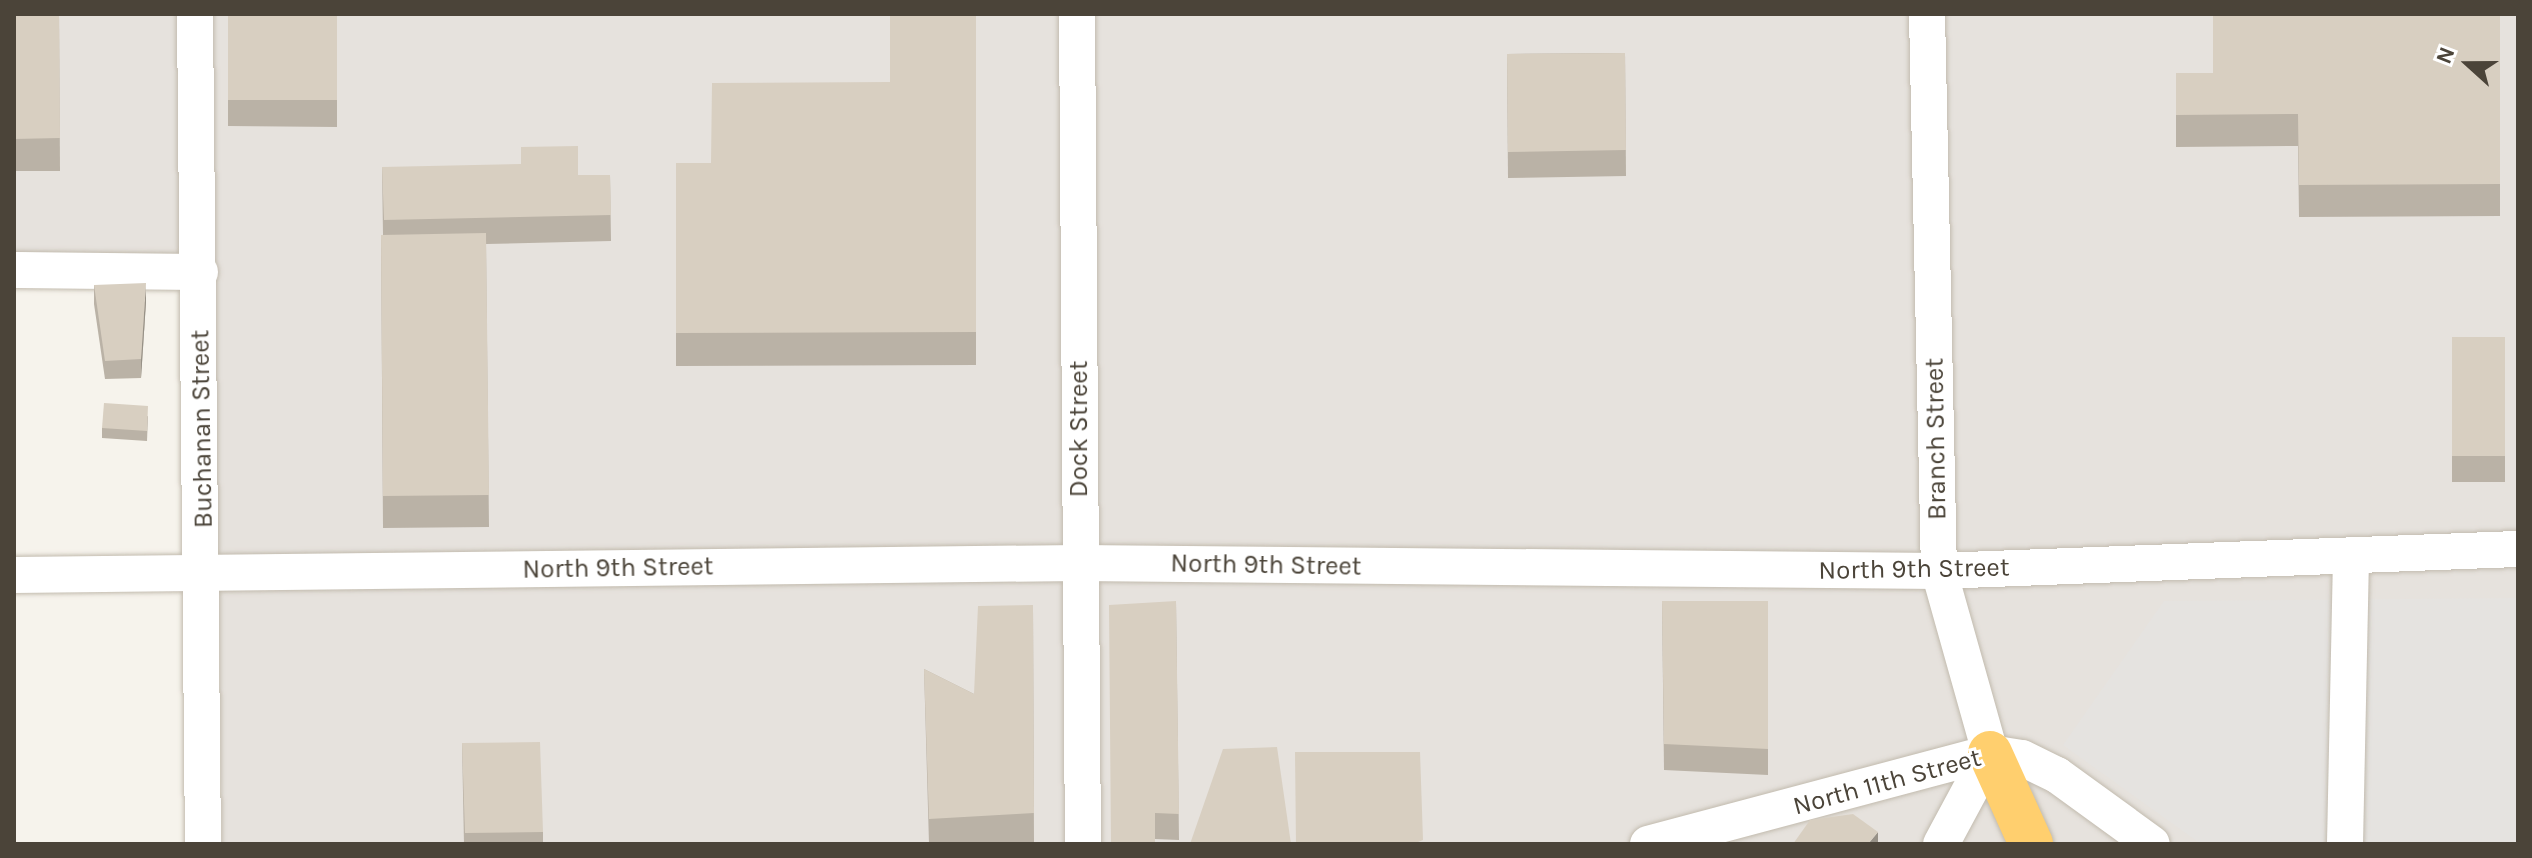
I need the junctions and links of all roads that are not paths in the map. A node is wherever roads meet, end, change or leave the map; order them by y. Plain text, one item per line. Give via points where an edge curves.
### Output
1 (195, 14) edge
2 (1077, 14) edge
3 (1927, 14) edge
4 (14, 270) edge
5 (200, 272) junction
6 (2518, 549) edge
7 (2351, 555) junction
8 (1079, 563) junction
9 (1939, 571) junction
10 (205, 573) junction
11 (14, 575) edge
12 (1990, 753) junction
13 (203, 844) edge
14 (1083, 844) edge
15 (1648, 844) edge
16 (1941, 844) edge
17 (2031, 844) edge
18 (2152, 844) edge
19 (2345, 844) edge

1 - 5 street, Buchanan Street
2 - 8 street, Dock Street
3 - 9 street, Branch Street
4 - 5 street
5 - 10 street, Buchanan Street
6 - 7 street, North 9th Street
7 - 9 street, North 9th Street
7 - 19 street
8 - 9 street, North 9th Street
8 - 10 street, North 9th Street
8 - 14 street, Dock Street
9 - 12 street, Branch Street
10 - 11 street, North 9th Street
10 - 13 street, Buchanan Street
12 - 15 street, North 11th Street
12 - 16 street
12 - 17 highway
12 - 18 street, North 11th Street via 2022,758 2057,775

